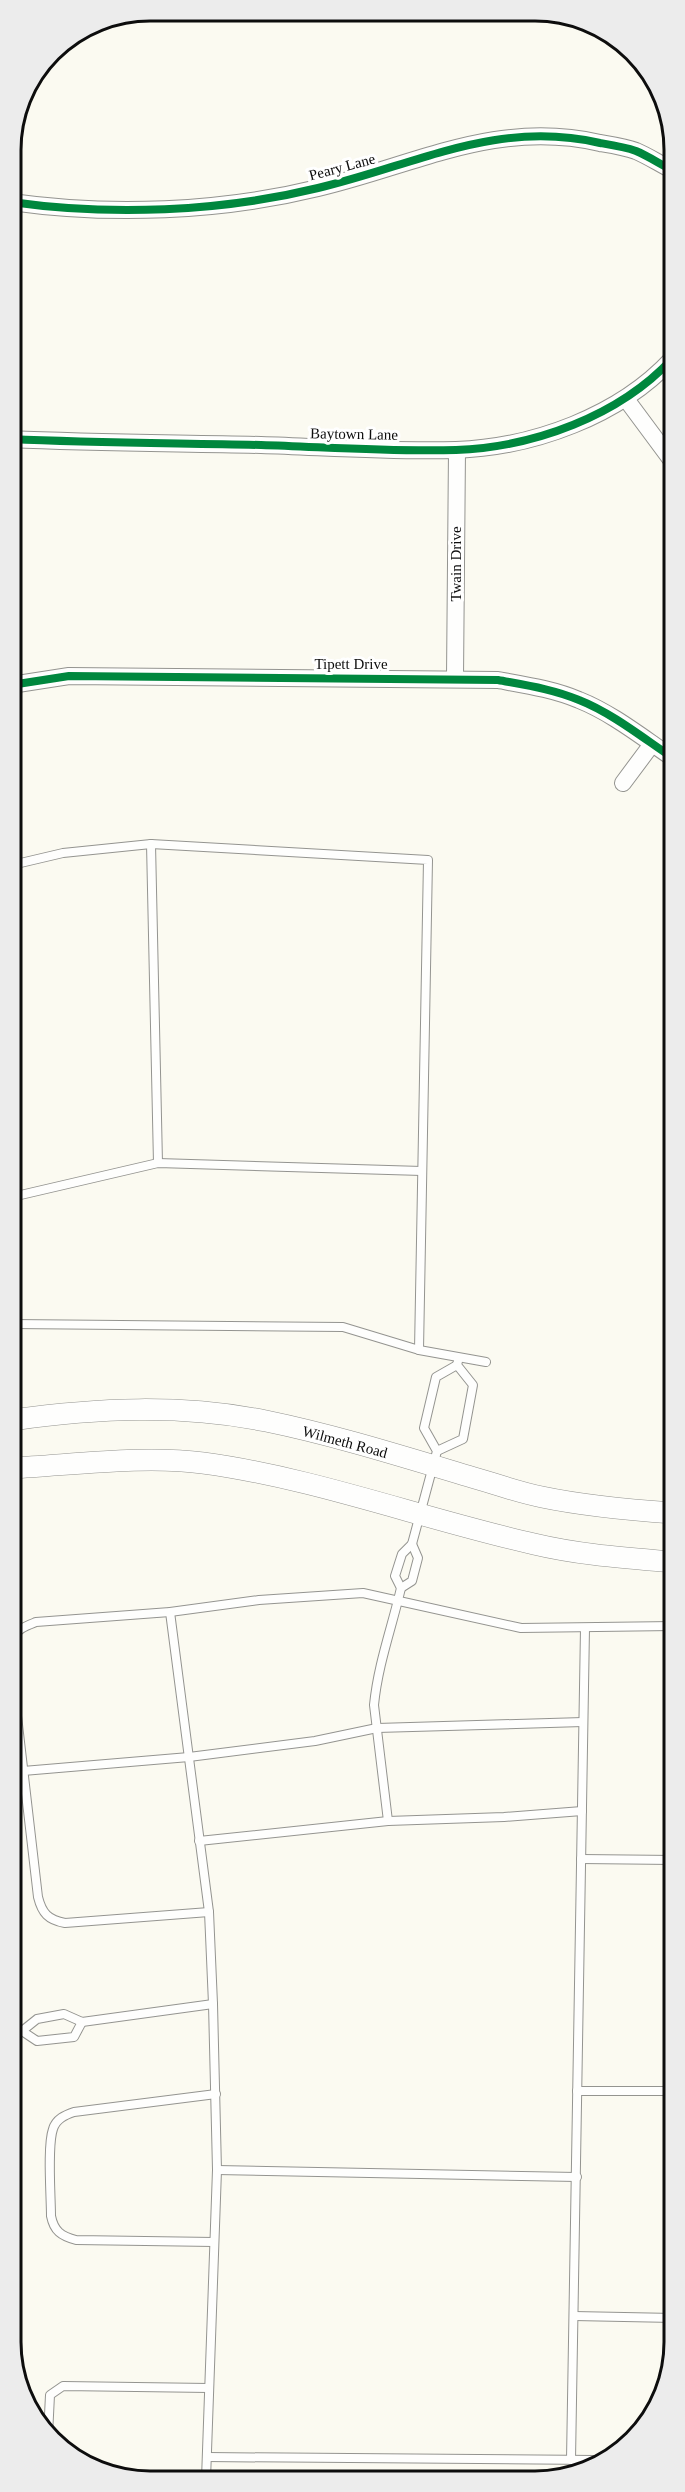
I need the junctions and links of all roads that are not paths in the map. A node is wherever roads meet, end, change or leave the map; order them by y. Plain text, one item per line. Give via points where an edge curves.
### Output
1 (664, 166) edge
2 (21, 203) edge
3 (664, 367) edge
4 (626, 399) junction
5 (21, 440) edge
6 (457, 450) junction
7 (664, 450) edge
8 (455, 678) junction
9 (21, 683) edge
10 (651, 744) junction
11 (664, 752) edge
12 (623, 783) dead end
13 (151, 843) junction
14 (21, 863) edge
15 (158, 1163) junction
16 (422, 1170) junction
17 (21, 1195) edge
18 (21, 1324) edge
19 (419, 1350) junction
20 (458, 1361) junction
21 (486, 1362) dead end
22 (21, 1419) edge
23 (435, 1458) junction
24 (21, 1468) edge
25 (664, 1512) edge
26 (418, 1515) junction
27 (412, 1544) junction
28 (664, 1561) edge
29 (401, 1588) junction
30 (398, 1600) junction
31 (171, 1612) junction
32 (664, 1626) edge
33 (21, 1628) edge
34 (585, 1628) junction
35 (583, 1722) junction
36 (377, 1728) junction
37 (21, 1746) edge
38 (189, 1757) junction
39 (24, 1771) junction
40 (582, 1811) junction
41 (387, 1821) junction
42 (199, 1841) junction
43 (581, 1859) junction
44 (664, 1860) edge
45 (208, 1912) junction
46 (213, 2004) junction
47 (82, 2022) junction
48 (21, 2029) edge
49 (21, 2034) edge
50 (577, 2091) junction
51 (664, 2091) edge
52 (216, 2094) junction
53 (217, 2170) junction
54 (577, 2177) junction
55 (214, 2242) junction
56 (574, 2316) junction
57 (664, 2318) edge
58 (209, 2388) junction
59 (49, 2421) edge
60 (207, 2457) junction
61 (571, 2460) junction
62 (587, 2460) edge
63 (206, 2471) edge

1 - 2 street, Peary Lane via 634,150 576,137 527,135 479,141 317,189 248,201 140,210
3 - 4 street, Baytown Lane
4 - 6 street, Baytown Lane via 539,436
4 - 7 street
5 - 6 street, Baytown Lane
6 - 8 street, Twain Drive
8 - 9 street, Tipett Drive via 69,676
8 - 10 street, Tipett Drive via 498,680 580,700
10 - 11 street, Tipett Drive
10 - 12 street
13 - 14 lane via 63,853
13 - 15 lane
13 - 16 lane via 428,860
15 - 16 lane
15 - 17 lane
16 - 19 lane
18 - 19 lane via 343,1327
19 - 20 lane
20 - 21 lane
20 - 23 lane via 436,1377 424,1428
20 - 23 lane via 473,1385 463,1439
22 - 23 street, Wilmeth Road via 91,1410 187,1411 264,1421
23 - 25 street, Wilmeth Road via 542,1497
23 - 26 lane
24 - 26 street via 170,1460 201,1463 284,1478
26 - 27 lane
26 - 28 street via 554,1548
27 - 29 lane via 402,1554 395,1576
27 - 29 lane via 418,1558 412,1581
29 - 30 lane
30 - 31 lane via 363,1593 324,1595
30 - 34 lane via 522,1628
30 - 36 lane via 380,1660 374,1705
31 - 33 lane via 36,1622
31 - 38 lane
32 - 34 lane
34 - 35 lane
35 - 36 lane
35 - 40 lane
36 - 38 lane via 315,1741
36 - 41 lane
37 - 39 lane
38 - 39 lane
38 - 42 lane
39 - 45 lane via 38,1897 46,1916 64,1923
40 - 41 lane
40 - 43 lane
41 - 42 lane
42 - 45 lane
43 - 44 lane
43 - 50 lane
45 - 46 lane
46 - 47 lane
46 - 52 lane
47 - 48 lane via 64,2014 37,2019
47 - 49 lane via 74,2037 37,2041
50 - 51 lane
50 - 54 lane
52 - 53 lane
52 - 55 lane via 74,2112 57,2122 51,2138 51,2216 58,2233 76,2240
53 - 54 lane
53 - 55 lane
54 - 56 lane
55 - 58 lane
56 - 57 lane
56 - 61 lane
58 - 59 lane via 63,2386 50,2395
58 - 60 lane
60 - 61 lane
60 - 63 lane
61 - 62 lane

